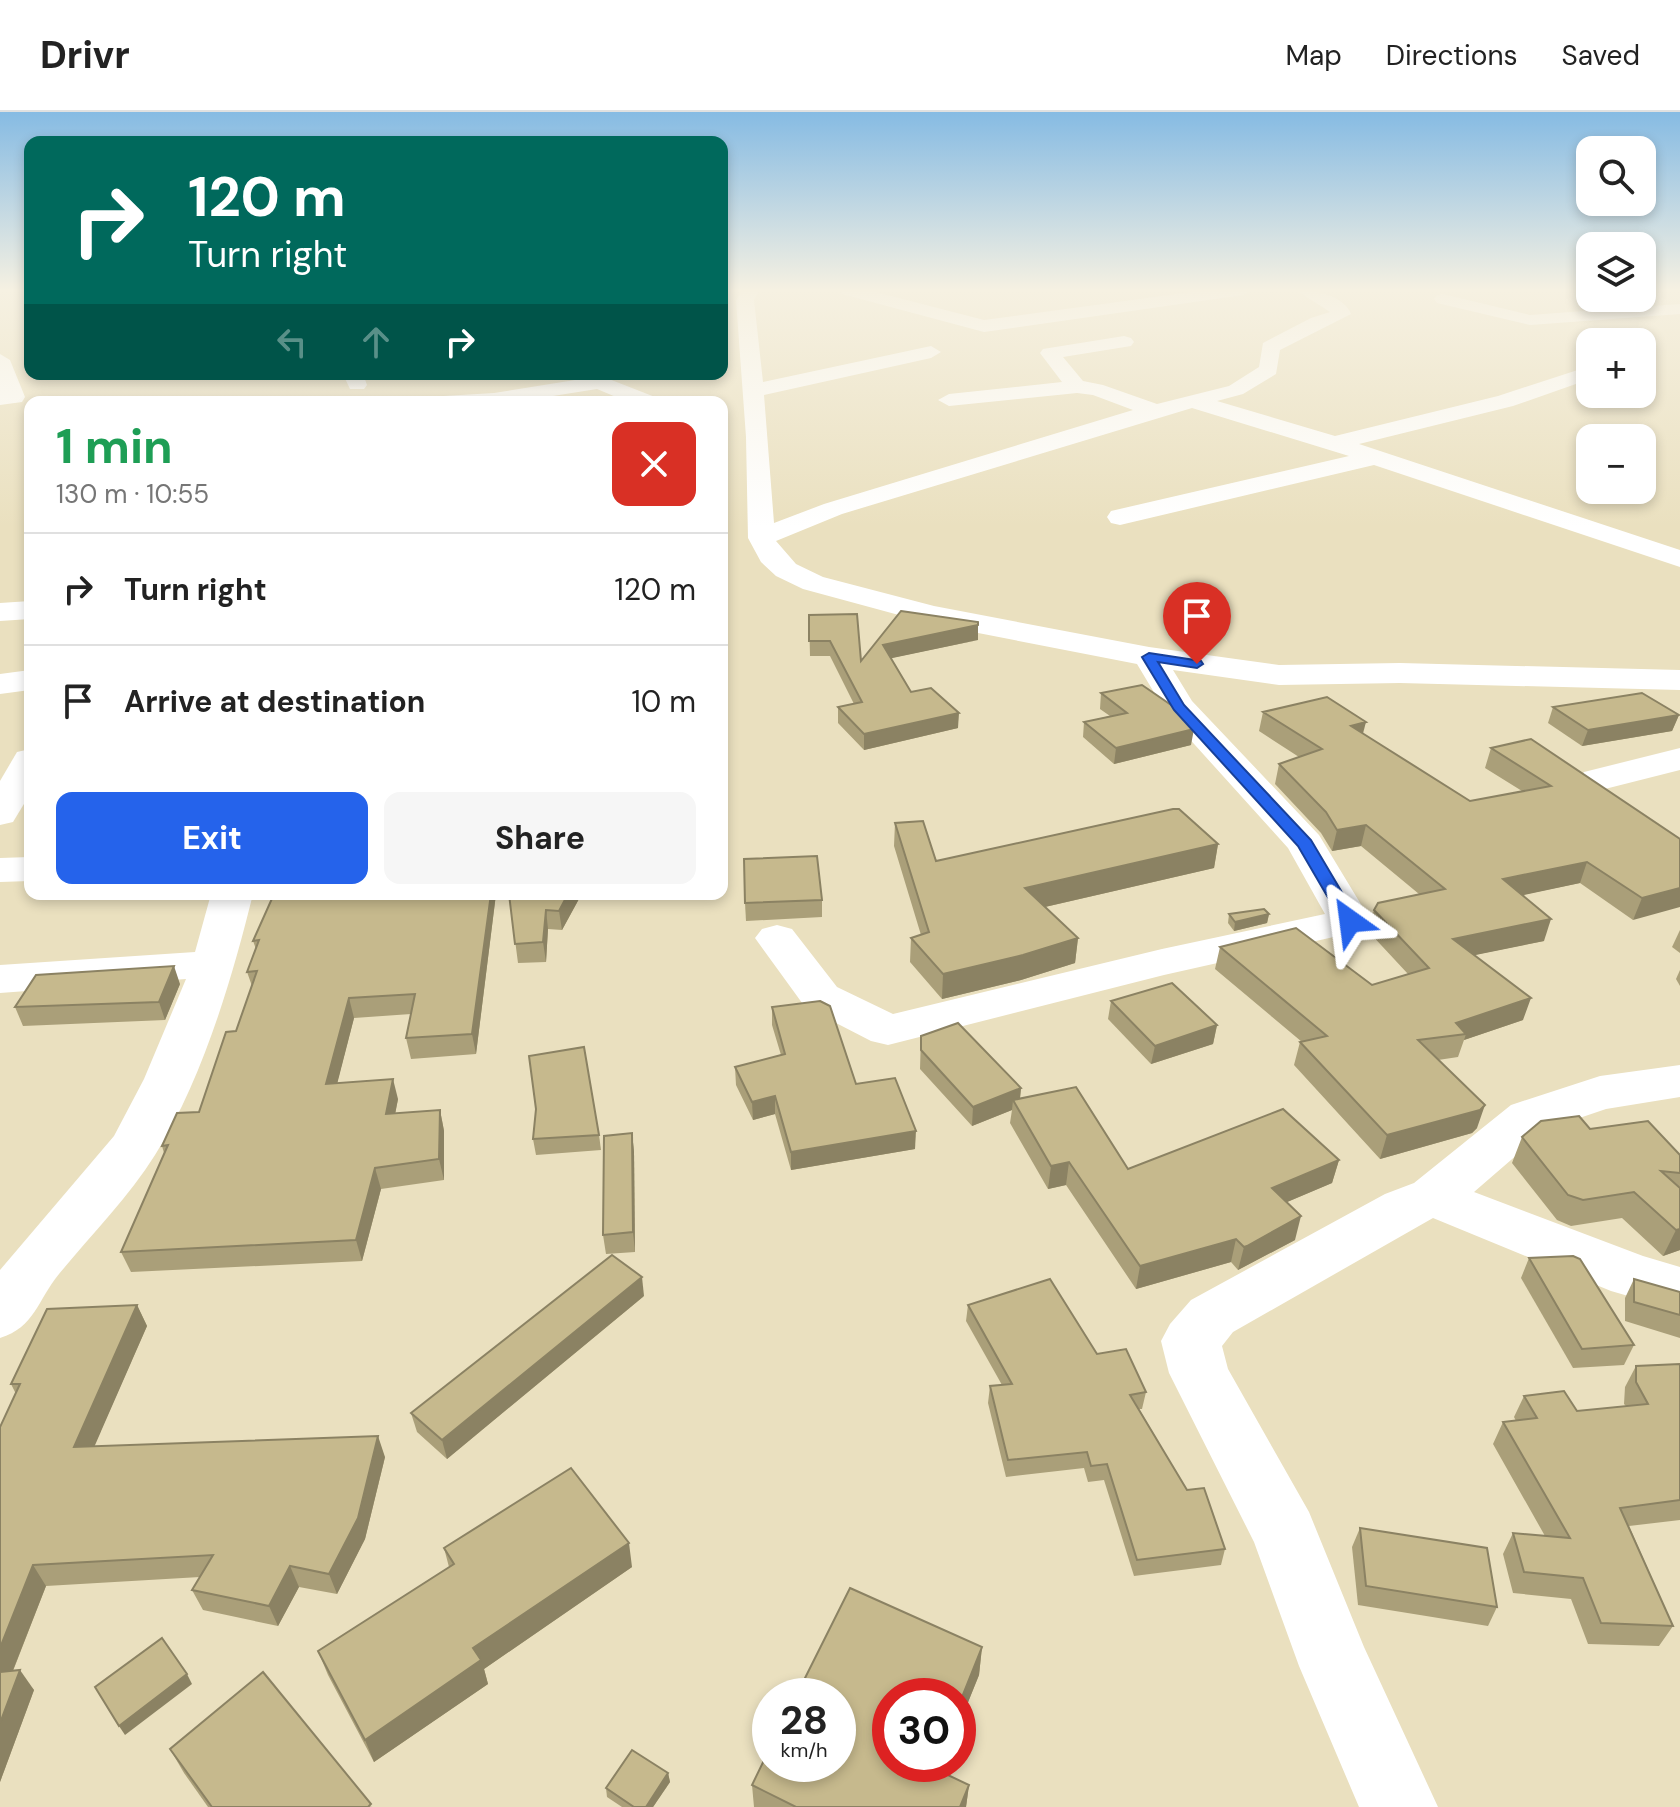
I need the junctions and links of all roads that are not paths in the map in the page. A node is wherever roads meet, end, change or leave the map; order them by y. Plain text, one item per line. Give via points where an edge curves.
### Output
1 (9, 369) edge
2 (750, 369) edge
3 (853, 369) edge
4 (1063, 369) edge
5 (1269, 369) edge
6 (1576, 377) edge
7 (578, 380) edge
8 (592, 380) edge
9 (1077, 387) junction
10 (752, 391) junction
11 (507, 396) edge
12 (632, 396) edge
13 (0, 399) edge
14 (949, 400) dead end
15 (1196, 402) junction
16 (1157, 411) junction
17 (1333, 444) junction
18 (1373, 458) junction
19 (1120, 517) dead end
20 (761, 538) junction
21 (1680, 559) edge
22 (24, 610) edge
23 (0, 612) edge
24 (1149, 657) junction
25 (1680, 680) edge
26 (24, 681) edge
27 (0, 684) edge
28 (1680, 759) edge
29 (24, 771) edge
30 (1597, 780) edge
31 (0, 814) edge
32 (24, 819) edge
33 (0, 821) edge
34 (24, 869) edge
35 (0, 870) edge
36 (230, 900) edge
37 (777, 938) dead end
38 (213, 964) junction
39 (0, 979) edge
40 (1680, 1081) edge
41 (1433, 1197) junction
42 (18, 1262) edge
43 (1680, 1289) edge
44 (0, 1315) edge
45 (1399, 1807) edge

1 - 13 street via 14,397
2 - 10 street
3 - 10 street
4 - 9 street
5 - 15 street
6 - 17 street via 1505,401
7 - 11 street
8 - 12 street
9 - 14 street
9 - 16 street
10 - 20 street via 746,435
15 - 16 street
15 - 17 street
16 - 20 street via 833,509
17 - 18 street
18 - 19 street
18 - 21 street
20 - 24 street via 786,570 845,593
22 - 23 street
24 - 25 street via 1279,675
24 - 37 street via 1179,707 1305,843 1350,921 888,1030 821,997
26 - 27 street
28 - 30 street
29 - 31 street
32 - 33 street
34 - 35 street
36 - 38 street
38 - 39 street
38 - 42 street via 135,1146
40 - 41 street via 1600,1093 1529,1117
41 - 43 street
41 - 45 street via 1404,1208 1212,1316 1191,1341 1199,1373 1285,1534 1335,1666
42 - 44 street

